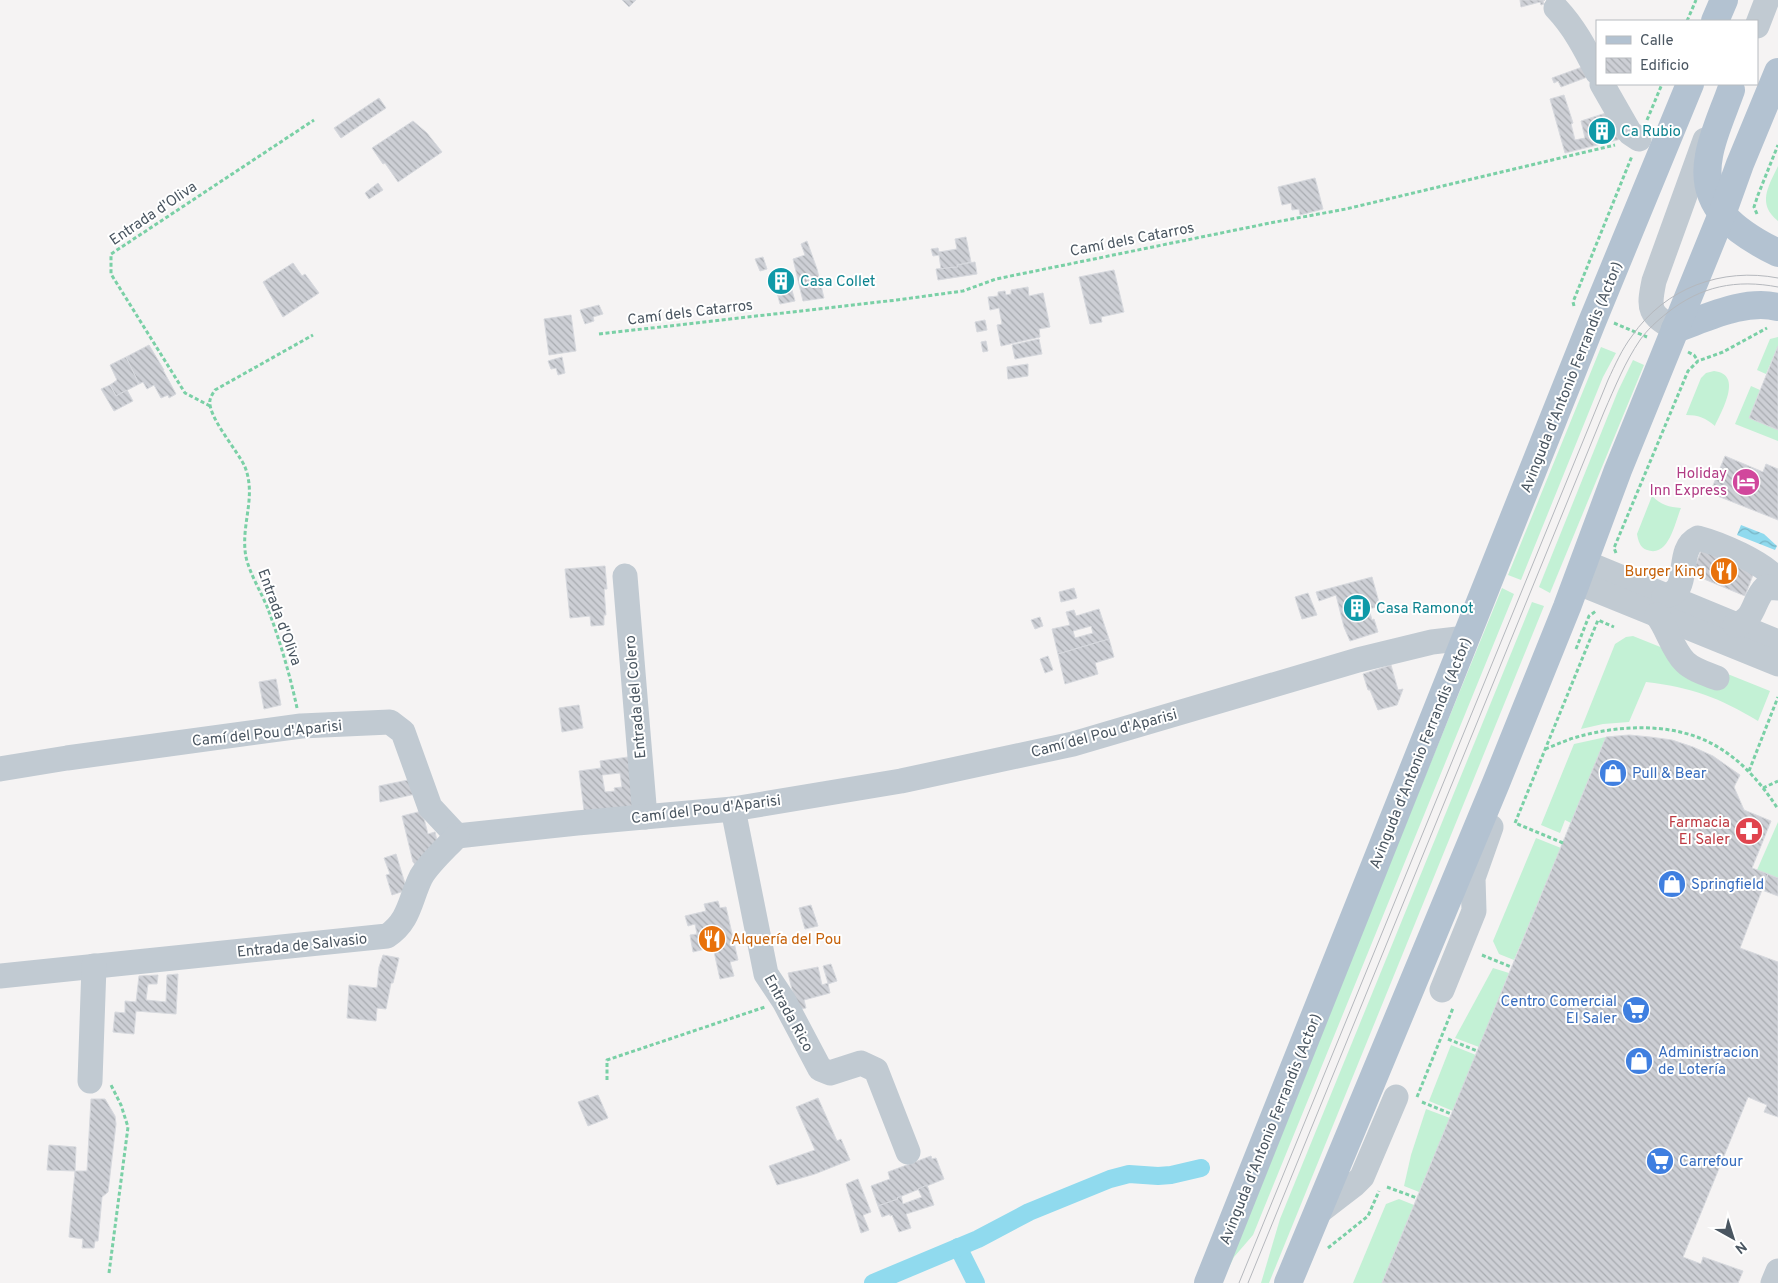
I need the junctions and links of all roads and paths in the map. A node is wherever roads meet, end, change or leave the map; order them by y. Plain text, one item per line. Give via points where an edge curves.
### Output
1 (1696, 0) edge
2 (1724, 0) edge
3 (1767, 0) edge
4 (1556, 8) dead end
5 (1687, 20) edge
6 (1715, 20) edge
7 (1758, 23) edge
8 (1596, 70) edge
9 (1778, 72) edge
10 (1603, 85) edge
11 (1662, 85) edge
12 (1690, 85) edge
13 (1732, 87) edge
14 (314, 120) dead end
15 (1639, 139) junction
16 (1778, 146) edge
17 (1722, 214) junction
18 (1760, 220) dead end
19 (1778, 253) edge
20 (1577, 309) dead end
21 (1774, 317) edge
22 (1610, 322) dead end
23 (598, 334) dead end
24 (313, 335) dead end
25 (1650, 338) dead end
26 (1681, 340) junction
27 (1698, 361) junction
28 (210, 406) junction
29 (1618, 555) dead end
30 (1580, 572) junction
31 (625, 576) dead end
32 (1778, 580) edge
33 (1778, 588) edge
34 (1660, 606) junction
35 (1600, 612) dead end
36 (1735, 624) junction
37 (1614, 627) dead end
38 (1466, 638) junction
39 (1778, 642) edge
40 (1574, 653) dead end
41 (1778, 664) edge
42 (1717, 678) dead end
43 (1778, 697) edge
44 (301, 726) junction
45 (1545, 749) junction
46 (0, 769) edge
47 (1749, 771) junction
48 (1778, 781) edge
49 (1496, 783) junction
50 (1763, 788) junction
51 (733, 809) junction
52 (1778, 810) edge
53 (644, 817) junction
54 (457, 836) junction
55 (1563, 843) dead end
56 (1482, 955) dead end
57 (94, 966) junction
58 (1511, 966) dead end
59 (0, 976) edge
60 (779, 993) junction
61 (1448, 997) joint
62 (1448, 1038) dead end
63 (1477, 1050) dead end
64 (607, 1080) dead end
65 (100, 1081) joint
66 (1406, 1099) joint
67 (1422, 1102) dead end
68 (1451, 1114) dead end
69 (908, 1152) dead end
70 (1387, 1186) dead end
71 (1379, 1189) dead end
72 (1417, 1198) dead end
73 (1316, 1214) junction
74 (1327, 1250) dead end
75 (1778, 1270) edge
76 (109, 1273) dead end
77 (1208, 1283) edge
78 (1288, 1283) edge
79 (1773, 1283) edge

1 - 5 path
2 - 6 main road
3 - 7 street
4 - 8 street via 1584,44
9 - 17 main road
10 - 15 street via 1630,133
11 - 15 path
12 - 38 main road, Avinguda d'Antonio Ferrandis (Actor)
13 - 17 main road via 1709,155 1707,179 1711,198
13 - 26 street via 1707,136 1654,281 1653,312
14 - 28 path, Entrada d'Oliva via 111,254 111,274 185,393
15 - 20 path via 1573,302
15 - 23 path, Camí dels Catarros via 1346,209 996,279 963,291
16 - 18 path via 1754,206
17 - 19 main road via 1739,230
17 - 26 main road
21 - 26 main road via 1752,306 1732,310
21 - 27 path via 1723,352
22 - 25 path
24 - 28 path via 215,390
26 - 27 path
26 - 30 main road via 1618,470
27 - 29 path via 1688,371 1614,548
28 - 44 path, Entrada d'Oliva via 244,466 250,486 244,535 246,558 269,611
30 - 34 street
30 - 49 main road
31 - 53 street, Entrada del Colero
32 - 34 street via 1761,565 1698,538 1691,541 1686,553 1676,591
33 - 36 street via 1766,587 1761,591 1749,617 1743,623
34 - 36 street
34 - 41 street
34 - 42 street via 1664,624 1685,662
35 - 40 path via 1589,616
36 - 39 street
37 - 45 path via 1598,620
38 - 51 street, Camí del Pou d'Aparisi via 1432,642 1358,660 1073,744 900,782
38 - 77 main road, Avinguda d'Antonio Ferrandis (Actor)
43 - 47 path
44 - 46 street, Camí del Pou d'Aparisi
44 - 54 street, Camí del Pou d'Aparisi via 390,722 403,732 430,807
45 - 47 path via 1577,737 1607,731 1651,728 1702,739
45 - 55 path via 1515,823
47 - 50 path
48 - 50 path
49 - 61 street via 1498,809 1473,878 1474,911
49 - 73 main road
50 - 52 path
51 - 53 street, Camí del Pou d'Aparisi
51 - 60 street, Entrada Rico via 766,974
53 - 54 street, Camí del Pou d'Aparisi
54 - 57 street, Entrada de Salvasio via 422,875 404,920 387,936
56 - 58 path
57 - 59 street, Entrada de Salvasio
57 - 65 street
60 - 64 path via 770,1005 607,1060
60 - 69 street, Entrada Rico via 820,1069 830,1073 861,1063 876,1070
61 - 66 path
62 - 63 path
65 - 76 path via 122,1105 128,1127
66 - 73 street via 1362,1177
67 - 68 path
70 - 72 path
71 - 74 path via 1368,1216
73 - 78 main road
75 - 79 street

